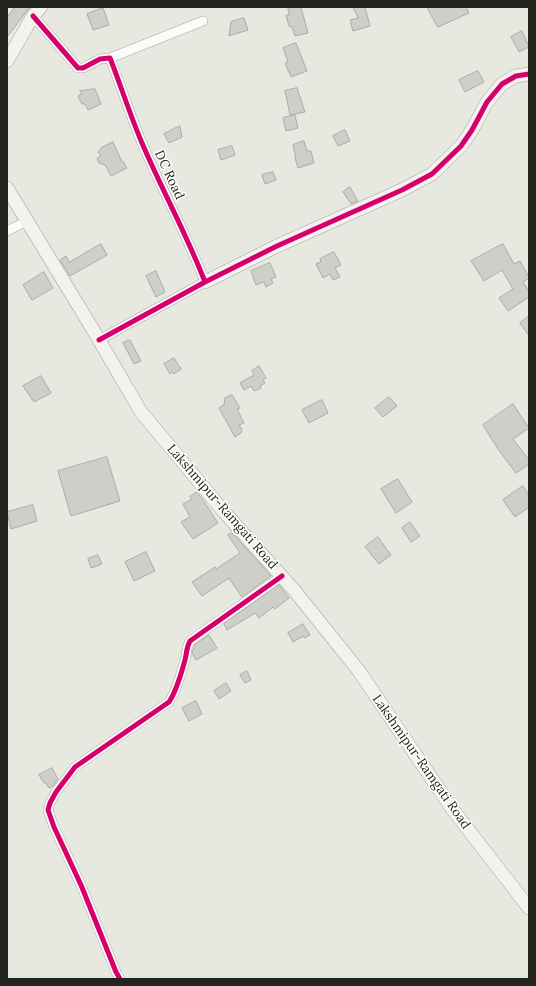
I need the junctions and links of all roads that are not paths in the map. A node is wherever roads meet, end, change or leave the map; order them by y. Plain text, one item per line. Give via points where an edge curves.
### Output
1 (37, 12) edge
2 (203, 21) dead end
3 (110, 58) junction
4 (7, 62) edge
5 (529, 74) edge
6 (7, 188) edge
7 (27, 221) junction
8 (7, 231) edge
9 (205, 282) junction
10 (99, 340) junction
11 (282, 576) junction
12 (529, 908) edge
13 (120, 979) edge

1 - 3 street via 78,68 100,59
1 - 4 main road
2 - 3 street
3 - 9 street, DC Road via 142,143
5 - 9 main road via 516,76 502,84 461,146 432,174
6 - 7 main road, Lakshmipur-Ramgati Road
7 - 8 street
7 - 10 main road, Lakshmipur-Ramgati Road
9 - 10 street
10 - 11 main road, Lakshmipur-Ramgati Road via 141,412 225,513
11 - 12 main road, Lakshmipur-Ramgati Road via 359,671 453,810
11 - 13 street via 190,641 174,695 169,702 75,767 50,803 48,810 54,827

